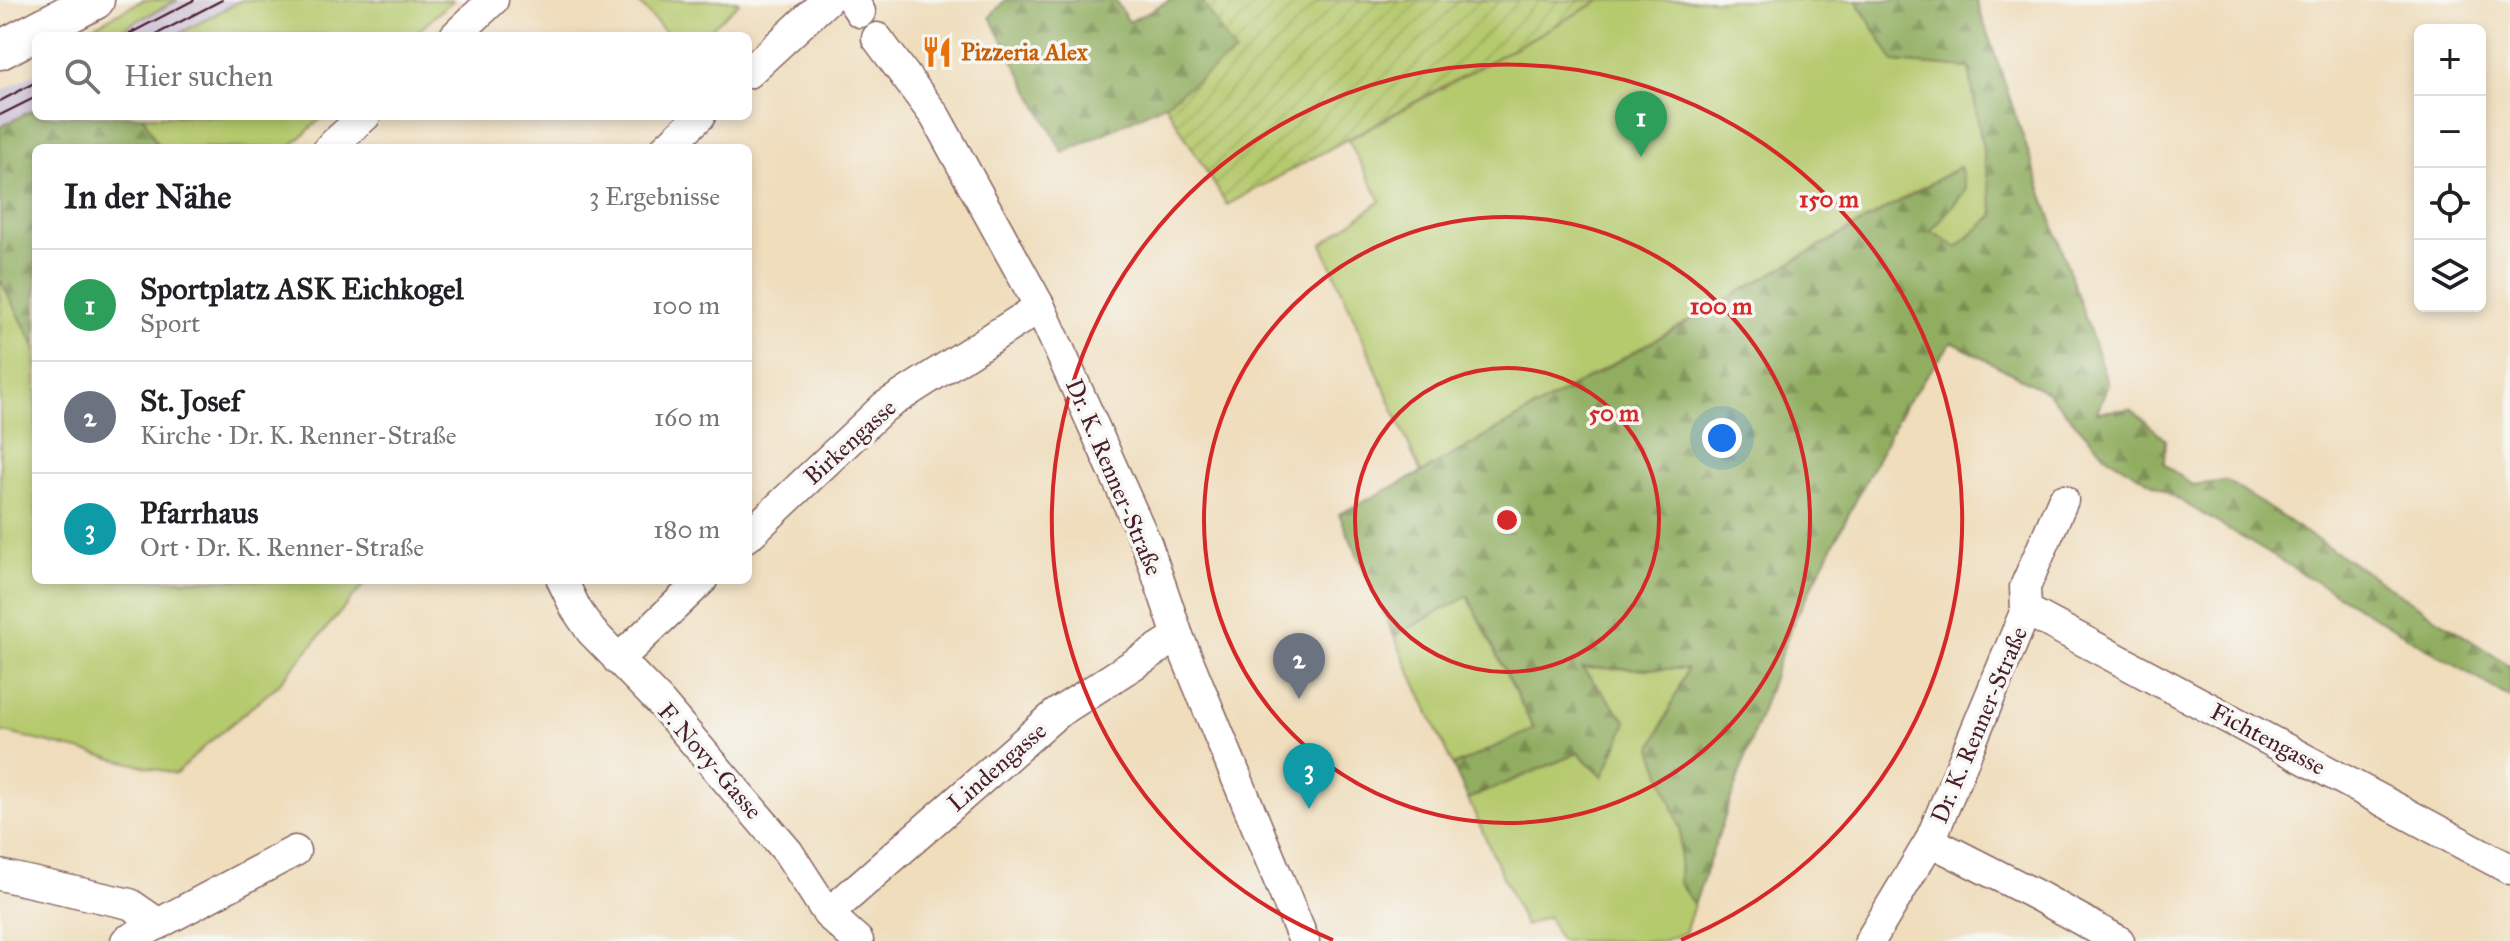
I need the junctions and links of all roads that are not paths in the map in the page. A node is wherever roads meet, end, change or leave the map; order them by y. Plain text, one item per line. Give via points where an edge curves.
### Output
1 (95, 0) edge
2 (493, 0) edge
3 (822, 2) edge
4 (34, 32) edge
5 (459, 32) edge
6 (32, 33) edge
7 (877, 38) dead end
8 (0, 50) edge
9 (752, 69) edge
10 (360, 120) edge
11 (696, 120) edge
12 (334, 144) edge
13 (670, 144) edge
14 (1040, 307) junction
15 (2063, 500) dead end
16 (752, 532) edge
17 (564, 584) edge
18 (698, 584) edge
19 (2026, 610) junction
20 (1178, 636) junction
21 (618, 660) junction
22 (1930, 841) junction
23 (295, 851) dead end
24 (2510, 869) edge
25 (0, 875) edge
26 (828, 914) junction
27 (159, 924) junction
28 (126, 941) edge
29 (858, 941) edge
30 (1304, 941) edge
31 (1870, 941) edge
32 (2119, 941) edge

1 - 4 main road
2 - 5 street
3 - 9 street
6 - 8 main road
7 - 14 street, Dr. K. Renner-Straße via 935,116
10 - 12 street
11 - 13 street
14 - 16 street, Birkengasse via 884,407
14 - 20 street, Dr. K. Renner-Straße via 1147,545
15 - 19 street, Dr. K. Renner-Straße via 2025,587
17 - 21 street, F. Novy-Gasse via 591,631
18 - 21 street
19 - 22 street, Dr. K. Renner-Straße
19 - 24 street, Fichtengasse
20 - 26 street, Lindengasse via 1056,714
20 - 30 street, Dr. K. Renner-Straße
21 - 26 street, F. Novy-Gasse via 788,852
22 - 31 street, Dr. K. Renner-Straße
22 - 32 street
23 - 27 street
25 - 27 street via 130,904
26 - 29 street, F. Novy-Gasse
27 - 28 street

